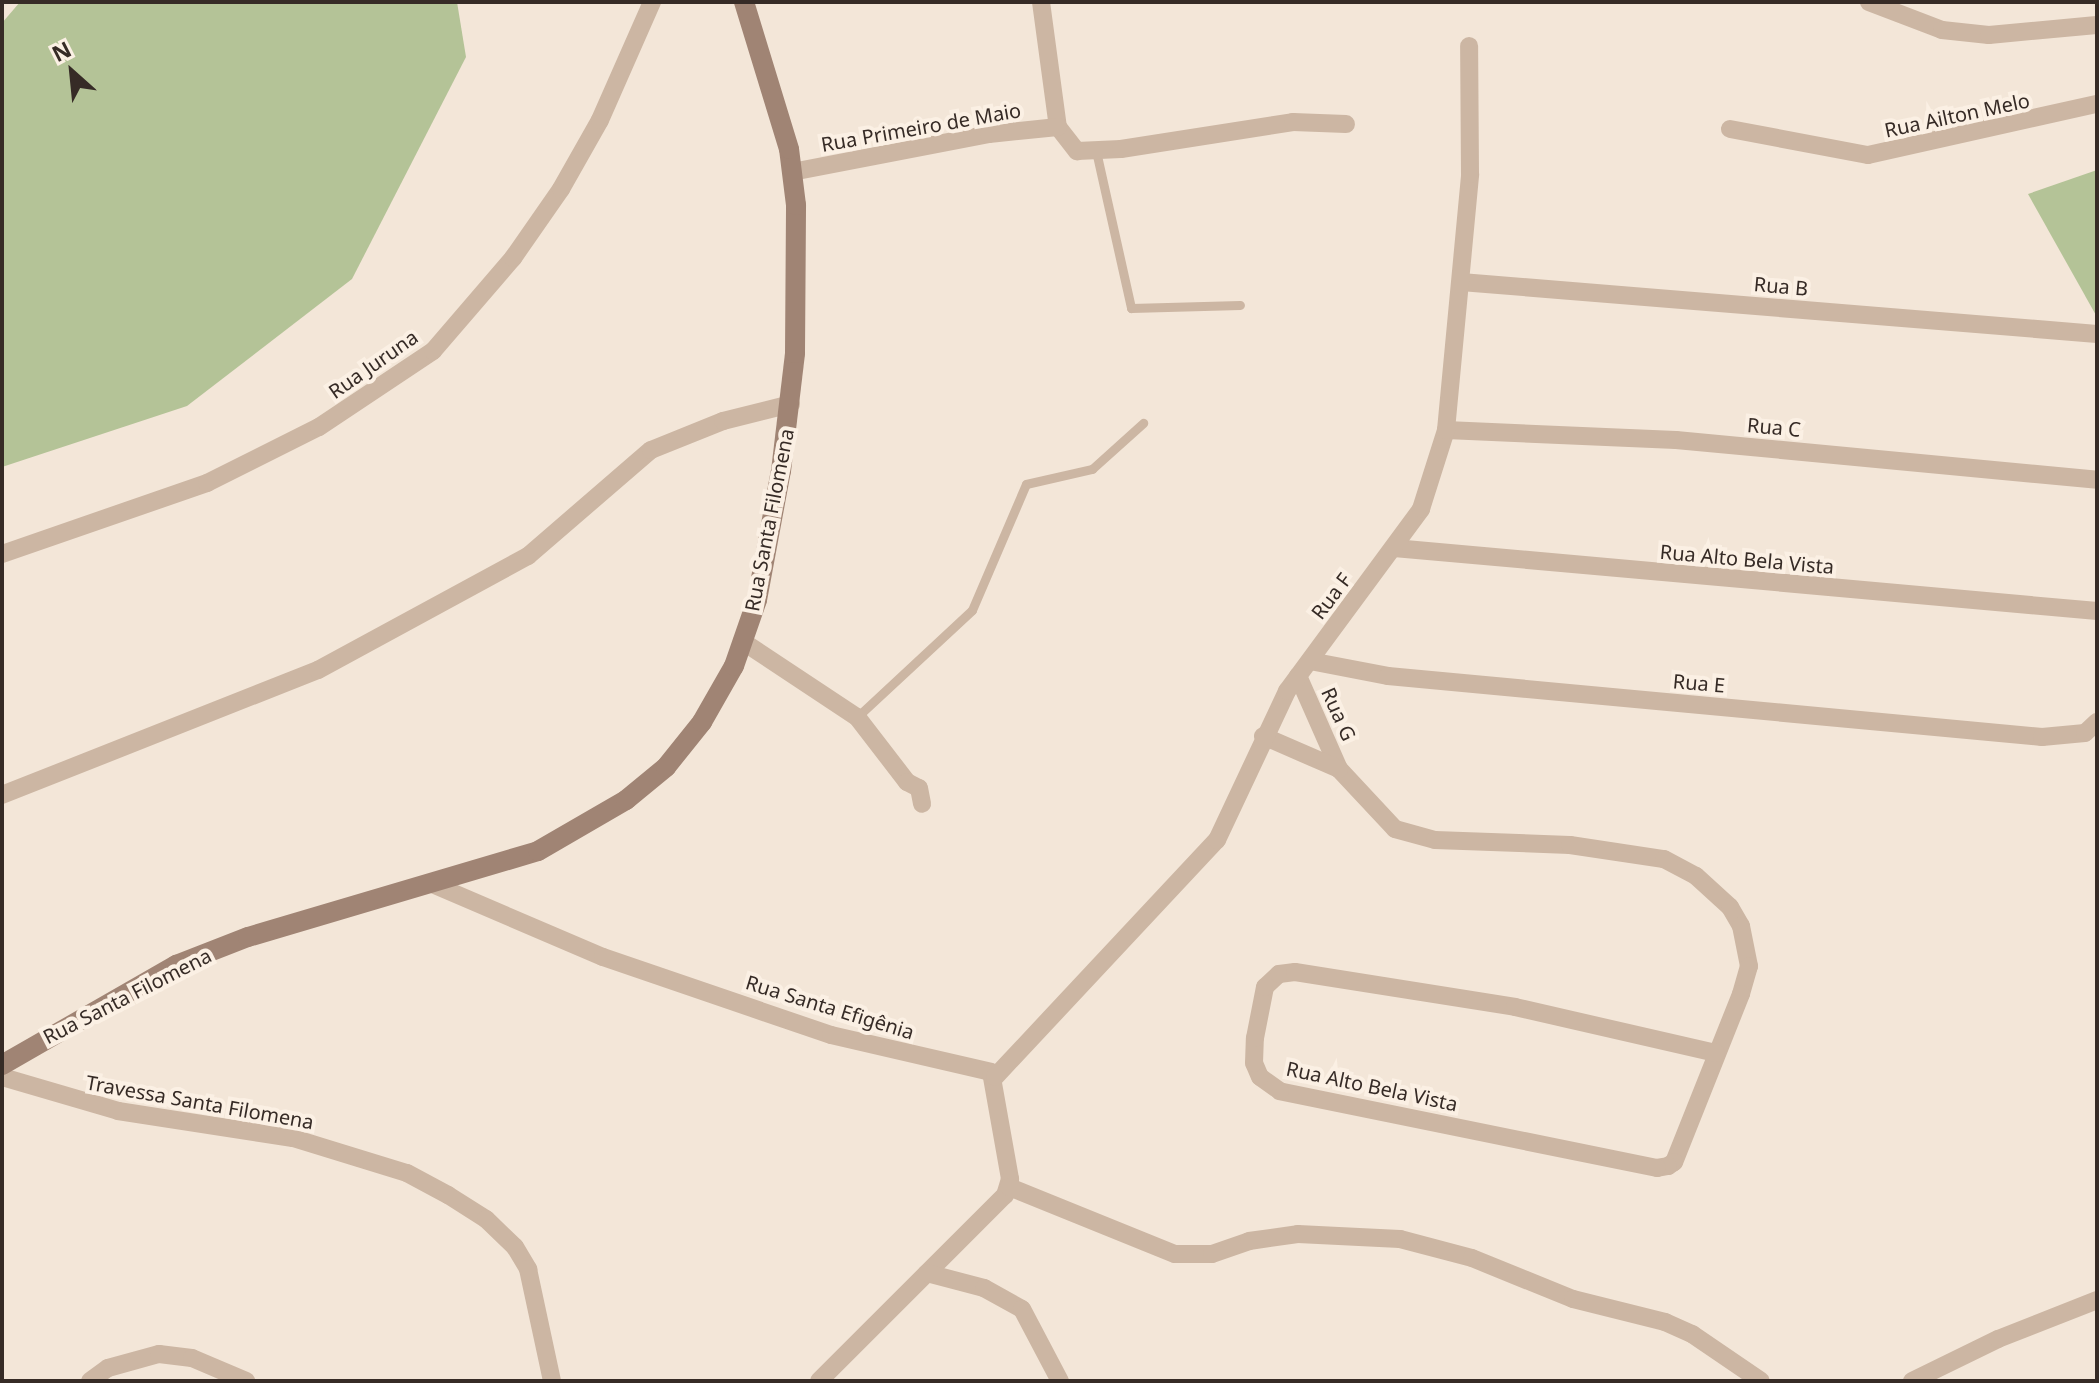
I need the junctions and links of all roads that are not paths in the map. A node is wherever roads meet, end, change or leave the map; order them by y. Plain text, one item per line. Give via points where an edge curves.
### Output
1 (652, 2) edge
2 (744, 2) edge
3 (1041, 2) edge
4 (1869, 2) edge
5 (2097, 26) edge
6 (1469, 46) dead end
7 (2097, 104) edge
8 (1346, 124) dead end
9 (1058, 127) junction
10 (1730, 129) dead end
11 (1096, 151) junction
12 (792, 172) junction
13 (1461, 282) junction
14 (1240, 305) dead end
15 (2097, 334) edge
16 (791, 404) junction
17 (1143, 423) dead end
18 (1446, 430) junction
19 (2097, 480) edge
20 (1394, 548) junction
21 (2, 554) edge
22 (2097, 611) edge
23 (742, 641) junction
24 (1304, 668) junction
25 (857, 717) junction
26 (2091, 728) edge
27 (1263, 736) junction
28 (1339, 769) junction
29 (2, 795) edge
30 (922, 804) dead end
31 (430, 883) junction
32 (1716, 1053) junction
33 (2, 1065) edge
34 (2, 1077) edge
35 (995, 1077) junction
36 (1009, 1187) junction
37 (927, 1273) junction
38 (2097, 1300) edge
39 (90, 1381) edge
40 (246, 1381) edge
41 (552, 1381) edge
42 (819, 1381) edge
43 (1060, 1381) edge
44 (1761, 1381) edge
45 (1912, 1381) edge

1 - 21 street, Rua Juruna via 606,109 561,189 513,258 433,351 397,380 319,427 207,483
2 - 12 main road, Rua Santa Filomena via 779,111
3 - 9 street
4 - 5 street via 1942,30 1989,35
6 - 13 street, Rua F via 1470,174
7 - 10 street, Rua Ailton Melo via 1868,155
8 - 11 street via 1293,122
9 - 11 street via 1077,151
9 - 12 street, Rua Primeiro de Maio via 989,134
11 - 14 lane via 1131,308
12 - 16 main road, Rua Santa Filomena via 796,301
13 - 15 street, Rua B
13 - 18 street, Rua F
16 - 23 main road, Rua Santa Filomena via 757,600
16 - 29 street via 723,421 651,450 528,556 318,670
17 - 25 lane via 1092,469 1026,484 972,610
18 - 19 street, Rua C via 1676,440
18 - 20 street, Rua F via 1421,509
20 - 22 street, Rua Alto Bela Vista
20 - 24 street, Rua F
23 - 25 street
23 - 31 main road, Rua Santa Filomena via 702,722 666,767 626,800 538,851
24 - 26 street, Rua E via 2042,737
24 - 27 street, Rua F
24 - 28 street, Rua G
25 - 30 street via 907,782 919,788
27 - 28 street
27 - 35 street, Rua F via 1217,840
28 - 32 street, Rua Alto Bela Vista via 1375,812 1410,836 1626,851 1664,859 1696,876 1716,892 1741,926 1749,966
31 - 33 main road, Rua Santa Filomena via 248,937 176,965
31 - 35 street, Rua Santa Efigênia via 603,957 831,1035 987,1070
32 - 32 street, Rua Alto Bela Vista via 1674,1162 1657,1168 1280,1091 1260,1077 1254,1063 1265,987 1279,974 1295,972 1515,1007
34 - 41 street, Travessa Santa Filomena via 118,1111 293,1138 407,1173 448,1195 486,1219 515,1247 528,1269
35 - 36 street
36 - 37 street
36 - 44 street via 1175,1254 1212,1254 1249,1241 1298,1234 1400,1239 1472,1258 1573,1299 1665,1322
37 - 42 street
37 - 43 street via 984,1288 1022,1309
38 - 45 street
39 - 40 street via 108,1368 159,1354 192,1358

